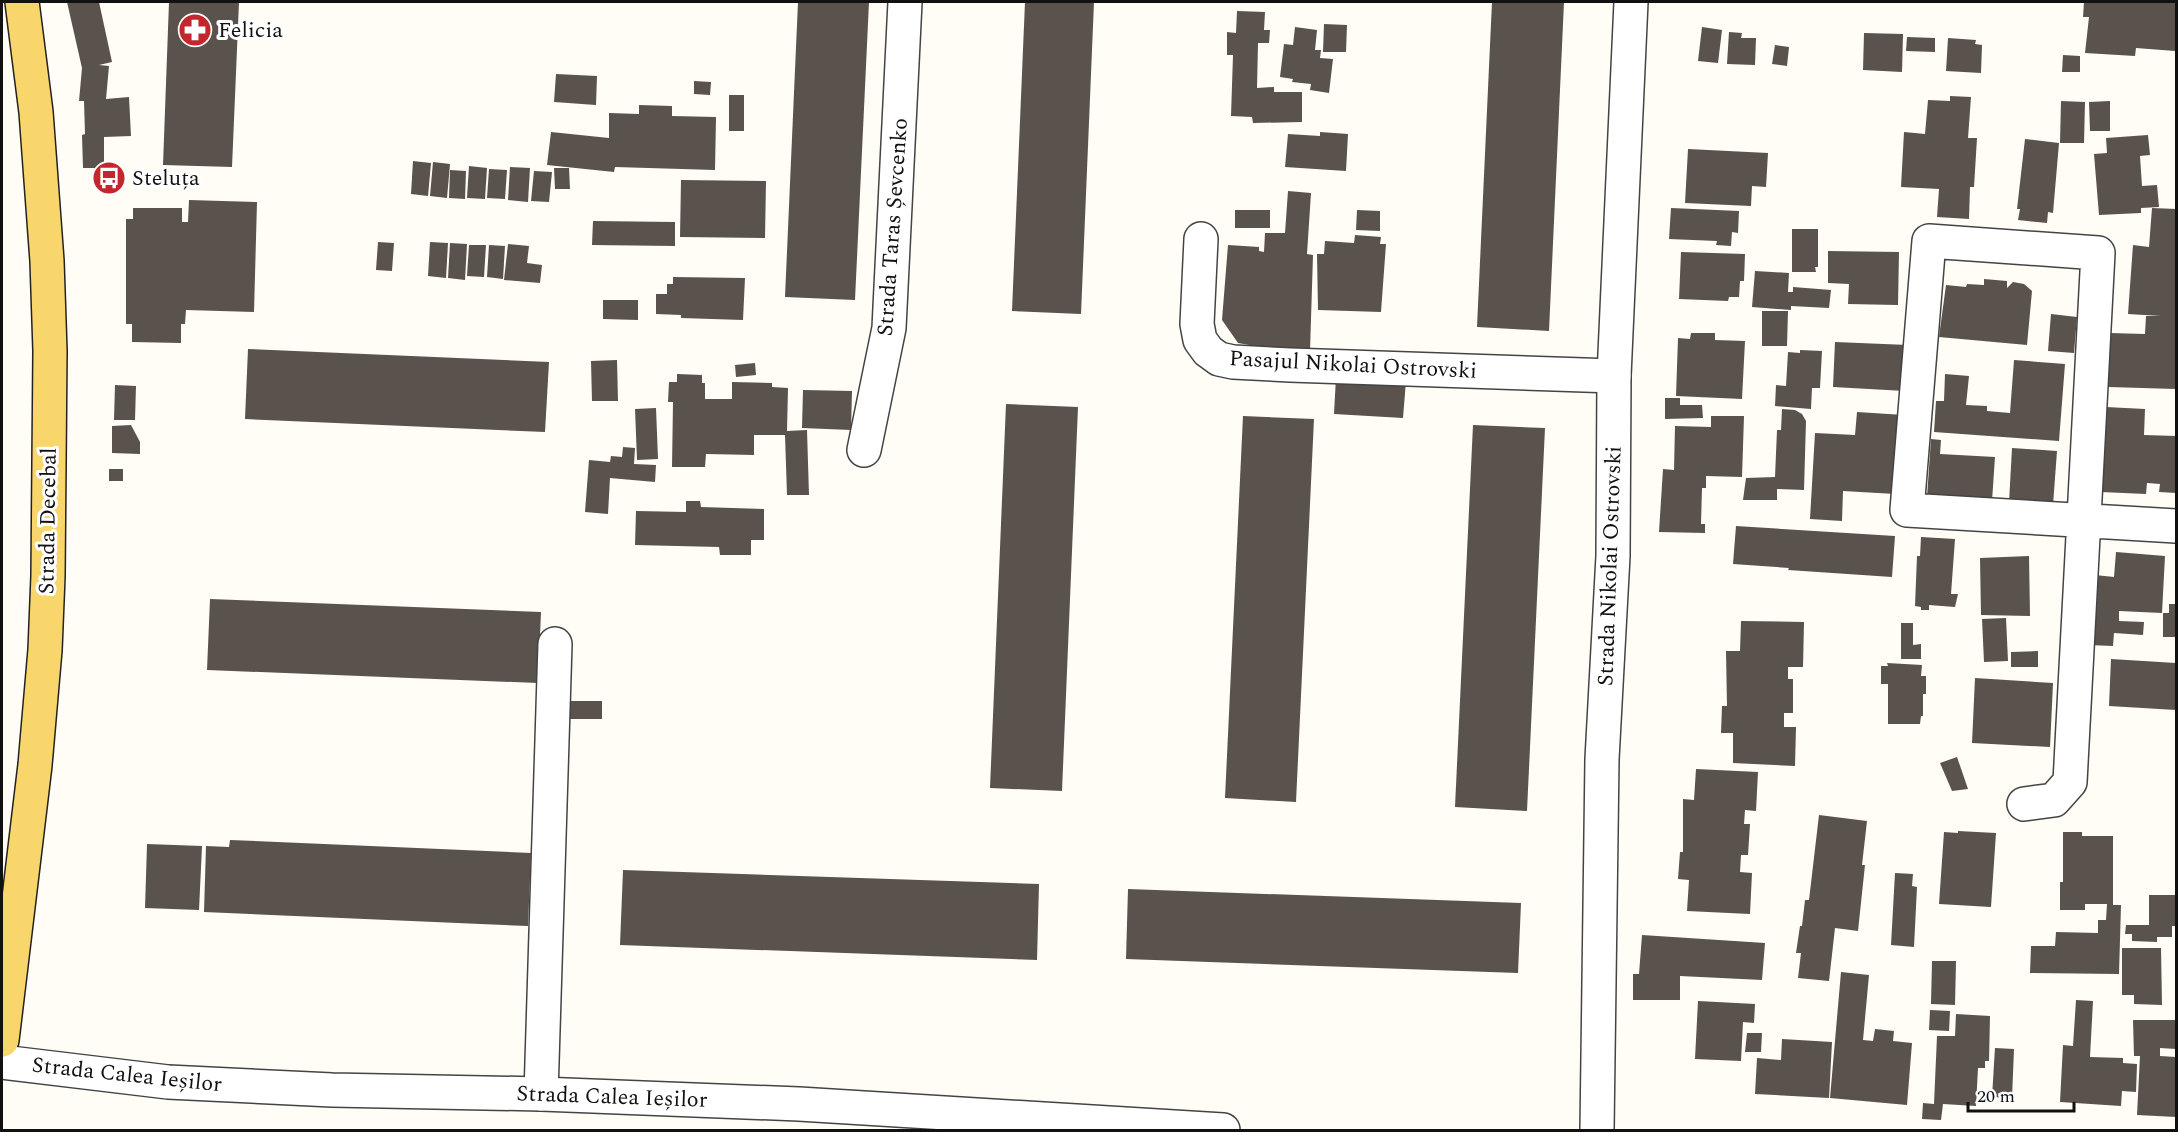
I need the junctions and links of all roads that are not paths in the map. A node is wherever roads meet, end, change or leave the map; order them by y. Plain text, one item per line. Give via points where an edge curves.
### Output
1 (22, 2) edge
2 (906, 2) edge
3 (1631, 2) edge
4 (1201, 239) dead end
5 (1614, 376) junction
6 (864, 450) dead end
7 (2085, 521) junction
8 (2176, 526) edge
9 (555, 644) dead end
10 (2024, 804) dead end
11 (2, 1040) edge
12 (2, 1062) edge
13 (541, 1094) junction
14 (799, 1117) edge
15 (1223, 1131) edge
16 (1597, 1131) edge

1 - 11 main road, Strada Decebal via 36,112 47,261 48,576 35,765
2 - 6 street, Strada Taras Șevcenko via 889,328
3 - 5 street, Strada Nikolai Ostrovski
4 - 5 street, Pasajul Nikolai Ostrovski via 1197,324 1200,340 1219,359
5 - 16 street, Strada Nikolai Ostrovski via 1613,556 1602,759
7 - 7 street via 1907,510 1929,241 2098,253
7 - 8 street
7 - 10 street via 2070,782 2054,800
9 - 13 street
12 - 13 street, Strada Calea Ieșilor via 168,1082
13 - 14 street, Strada Calea Ieșilor
14 - 15 street, Strada Calea Ieșilor

